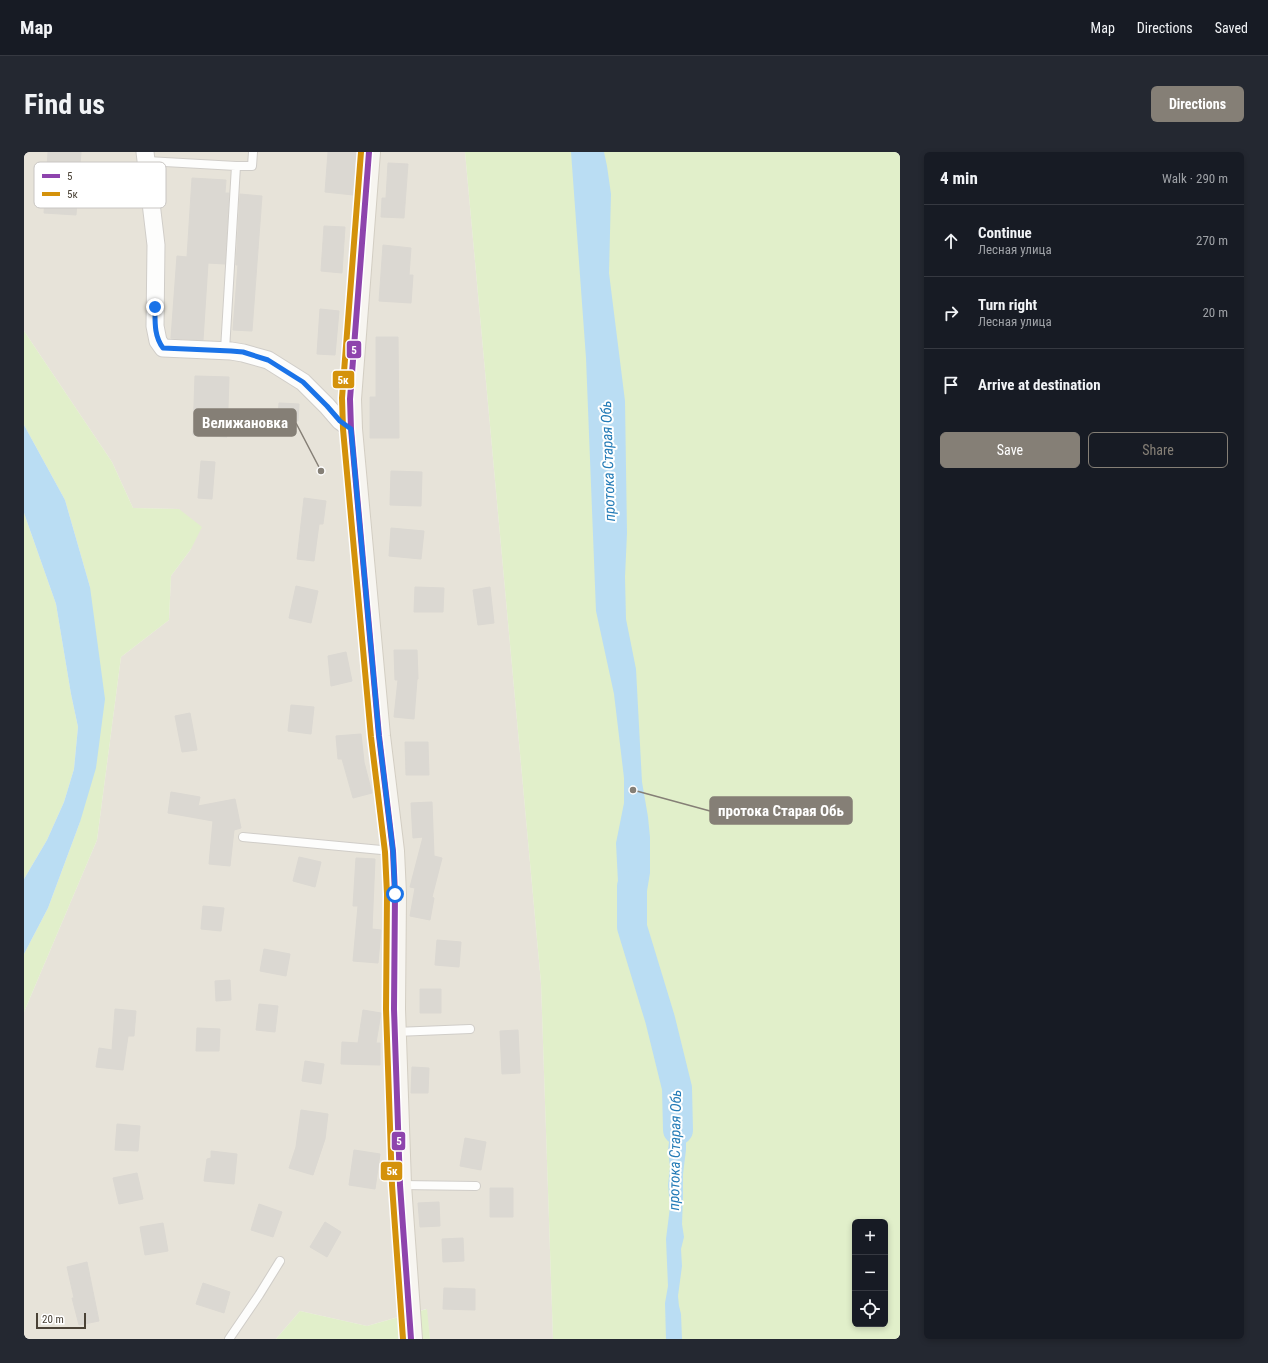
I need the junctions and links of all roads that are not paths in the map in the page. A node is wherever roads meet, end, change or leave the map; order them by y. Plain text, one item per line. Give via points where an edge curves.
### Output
1 (253, 152) edge
2 (369, 152) edge
3 (146, 156) edge
4 (236, 166) junction
5 (152, 208) edge
6 (225, 350) junction
7 (351, 429) junction
8 (244, 837) dead end
9 (393, 851) junction
10 (470, 1029) dead end
11 (395, 1032) junction
12 (400, 1185) junction
13 (476, 1186) dead end
14 (280, 1261) dead end
15 (229, 1339) edge
16 (411, 1339) edge

1 - 4 lane via 252,166
2 - 7 street via 350,399
3 - 4 lane
4 - 6 lane
5 - 6 street via 156,245 155,326 158,342 163,348
6 - 7 street via 243,352 268,360 287,370 303,382
7 - 9 street via 379,736
8 - 9 lane
9 - 11 street
10 - 11 lane
11 - 12 street
12 - 13 lane
12 - 16 street
14 - 15 lane

